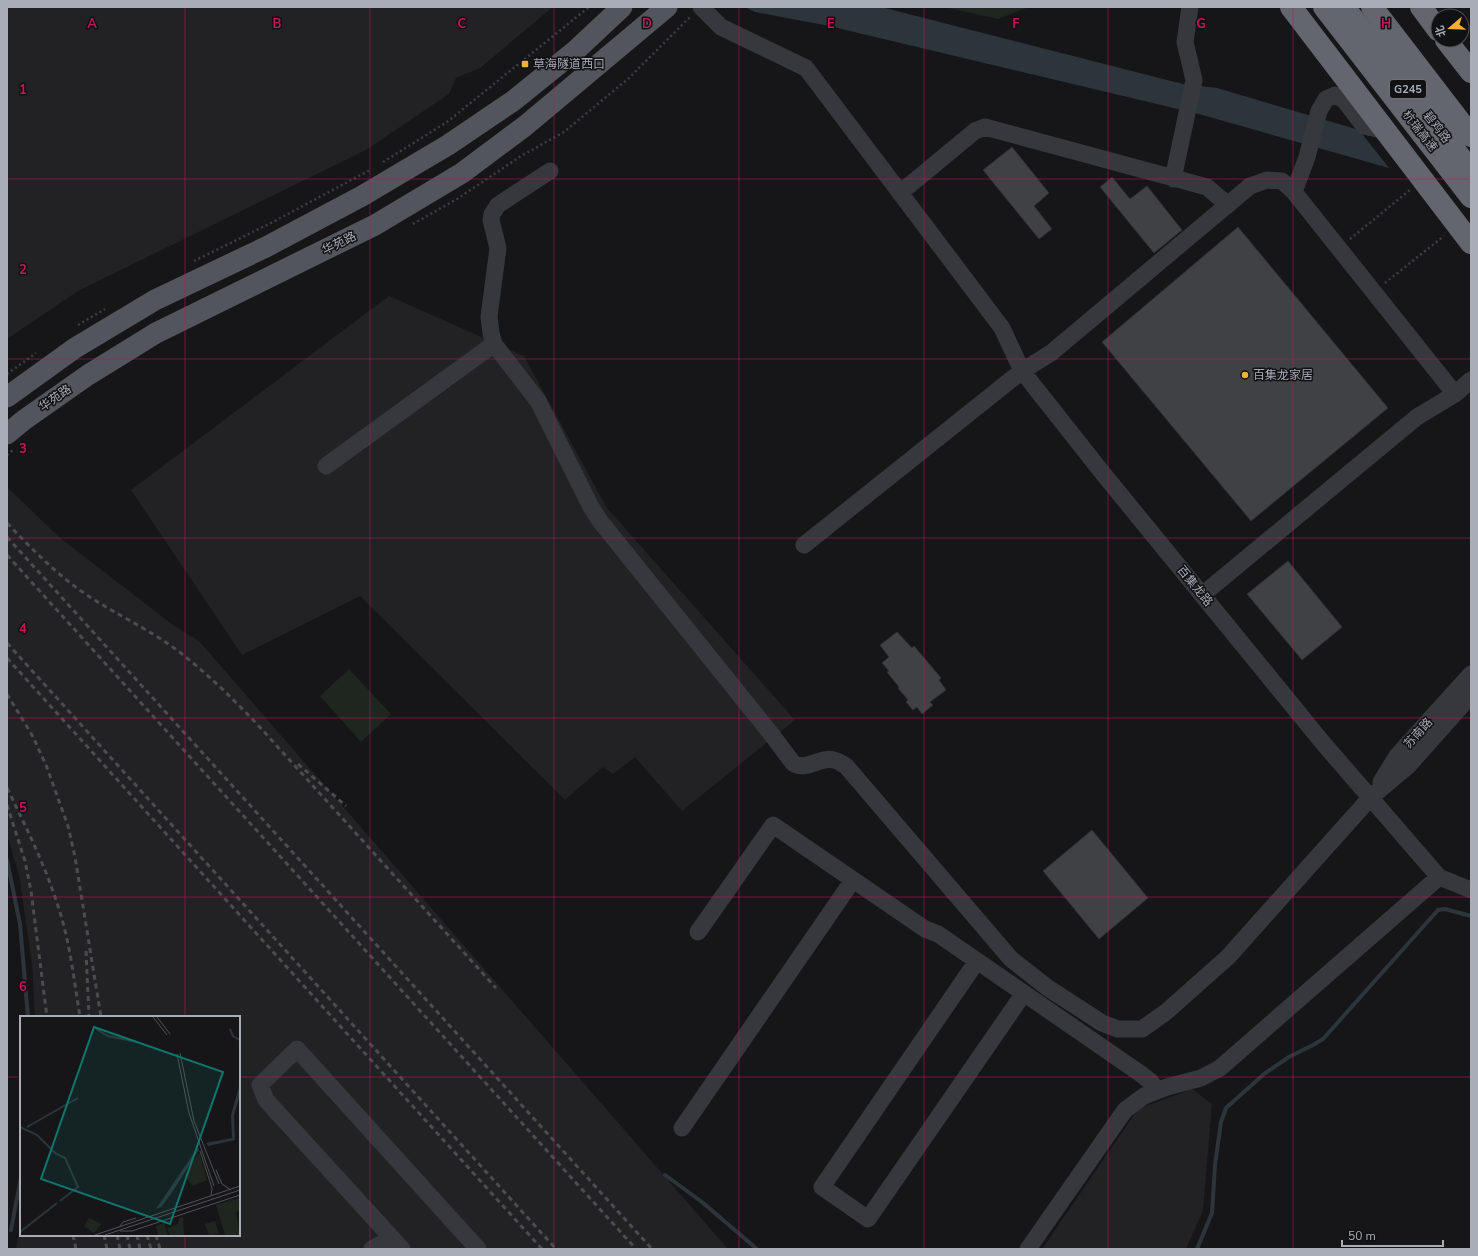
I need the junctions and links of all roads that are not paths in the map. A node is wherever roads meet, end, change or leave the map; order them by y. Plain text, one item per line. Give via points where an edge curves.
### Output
1 (622, 7) edge
2 (667, 7) edge
3 (673, 7) edge
4 (701, 7) edge
5 (1190, 7) edge
6 (1291, 7) edge
7 (1324, 7) edge
8 (1344, 7) edge
9 (1372, 7) edge
10 (1387, 7) edge
11 (1421, 7) edge
12 (1430, 19) edge
13 (651, 20) junction
14 (1452, 48) edge
15 (1471, 72) edge
16 (1471, 116) edge
17 (1386, 131) junction
18 (1471, 136) edge
19 (550, 171) dead end
20 (1471, 171) edge
21 (1173, 179) junction
22 (1294, 192) junction
23 (900, 193) junction
24 (1471, 197) edge
25 (1228, 205) junction
26 (1471, 243) edge
27 (494, 344) junction
28 (1022, 371) junction
29 (1471, 380) edge
30 (1455, 394) junction
31 (7, 397) edge
32 (7, 434) edge
33 (326, 466) dead end
34 (804, 545) dead end
35 (1202, 595) junction
36 (1471, 674) edge
37 (1471, 695) edge
38 (1371, 797) junction
39 (1439, 877) junction
40 (853, 880) junction
41 (1471, 890) edge
42 (698, 932) dead end
43 (977, 961) junction
44 (1024, 993) junction
45 (1157, 1091) junction
46 (682, 1128) dead end
47 (397, 1243) edge
48 (372, 1249) edge
49 (478, 1249) edge
50 (1028, 1249) edge

1 - 31 main road via 575,51 519,96 448,145 362,196 266,247 155,300 75,348
2 - 13 main road
3 - 13 main road
4 - 23 street, 百集龙路 via 721,27 806,68
5 - 21 street via 1185,42 1194,80
6 - 17 highway
7 - 24 highway, 杭瑞高速
8 - 20 highway, 碧鸡路 / G245
9 - 18 highway, 碧鸡路 / G245
10 - 16 highway
11 - 12 highway
13 - 32 main road, 华苑路 via 525,126 462,173 375,225 156,333 88,375
14 - 15 highway
17 - 22 street via 1364,126 1344,100 1335,95 1326,100 1319,111 1307,157
17 - 26 highway
19 - 27 street via 498,205 492,214 491,220 498,248 489,317
21 - 23 street via 985,127 975,131
21 - 25 street via 1207,188
22 - 25 street via 1282,181 1267,180 1250,186
22 - 30 street
23 - 28 street, 百集龙路 via 1002,328
25 - 28 street via 1051,353
27 - 33 street
27 - 38 street via 538,402 600,521 793,763 804,766 830,759 846,766 1011,959 1048,988 1107,1026 1142,1030 1166,1012 1228,957
28 - 34 street
28 - 35 street, 百集龙路
29 - 30 street
30 - 35 street via 1416,417
35 - 38 street, 百集龙路
36 - 38 street, 苏南路 via 1397,756
37 - 38 street, 苏南路 via 1408,766
38 - 39 street
39 - 41 street
39 - 45 street via 1220,1068 1201,1078
40 - 42 street via 773,825
40 - 43 street
40 - 46 street
43 - 44 street
43 - 44 street via 822,1186 868,1219
44 - 45 street via 1141,1074
45 - 50 street via 1144,1096 1125,1110
47 - 48 street
47 - 49 street via 266,1100 260,1085 297,1049

